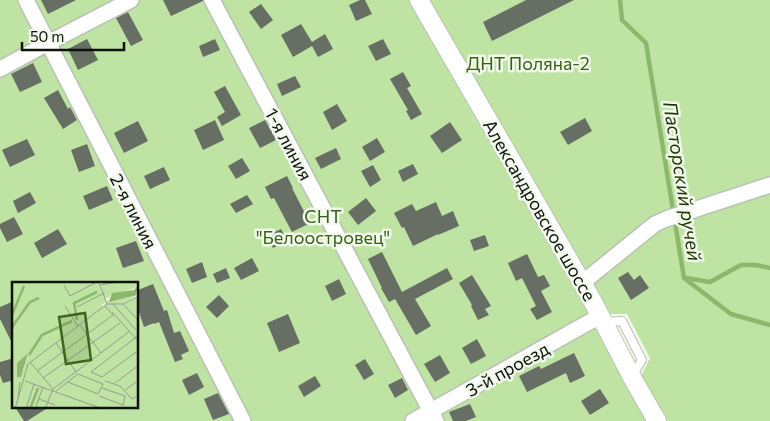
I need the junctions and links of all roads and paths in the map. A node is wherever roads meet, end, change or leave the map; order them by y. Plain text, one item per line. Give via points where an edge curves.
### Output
1 (26, 0) edge
2 (131, 0) edge
3 (212, 0) edge
4 (419, 0) edge
5 (48, 43) junction
6 (0, 69) edge
7 (770, 185) edge
8 (582, 283) junction
9 (602, 319) junction
10 (433, 416) edge
11 (243, 421) edge
12 (413, 421) edge
13 (657, 421) edge

1 - 5 street, 2-я линия
2 - 5 street
3 - 10 street, 1-я линия
4 - 8 street, Александровское шоссе
5 - 6 street
5 - 11 street, 2-я линия
7 - 8 street via 655,224
8 - 9 street, Александровское шоссе
9 - 10 street, 3-й проезд
9 - 13 street, Александровское шоссе
10 - 12 street, 3-й проезд

